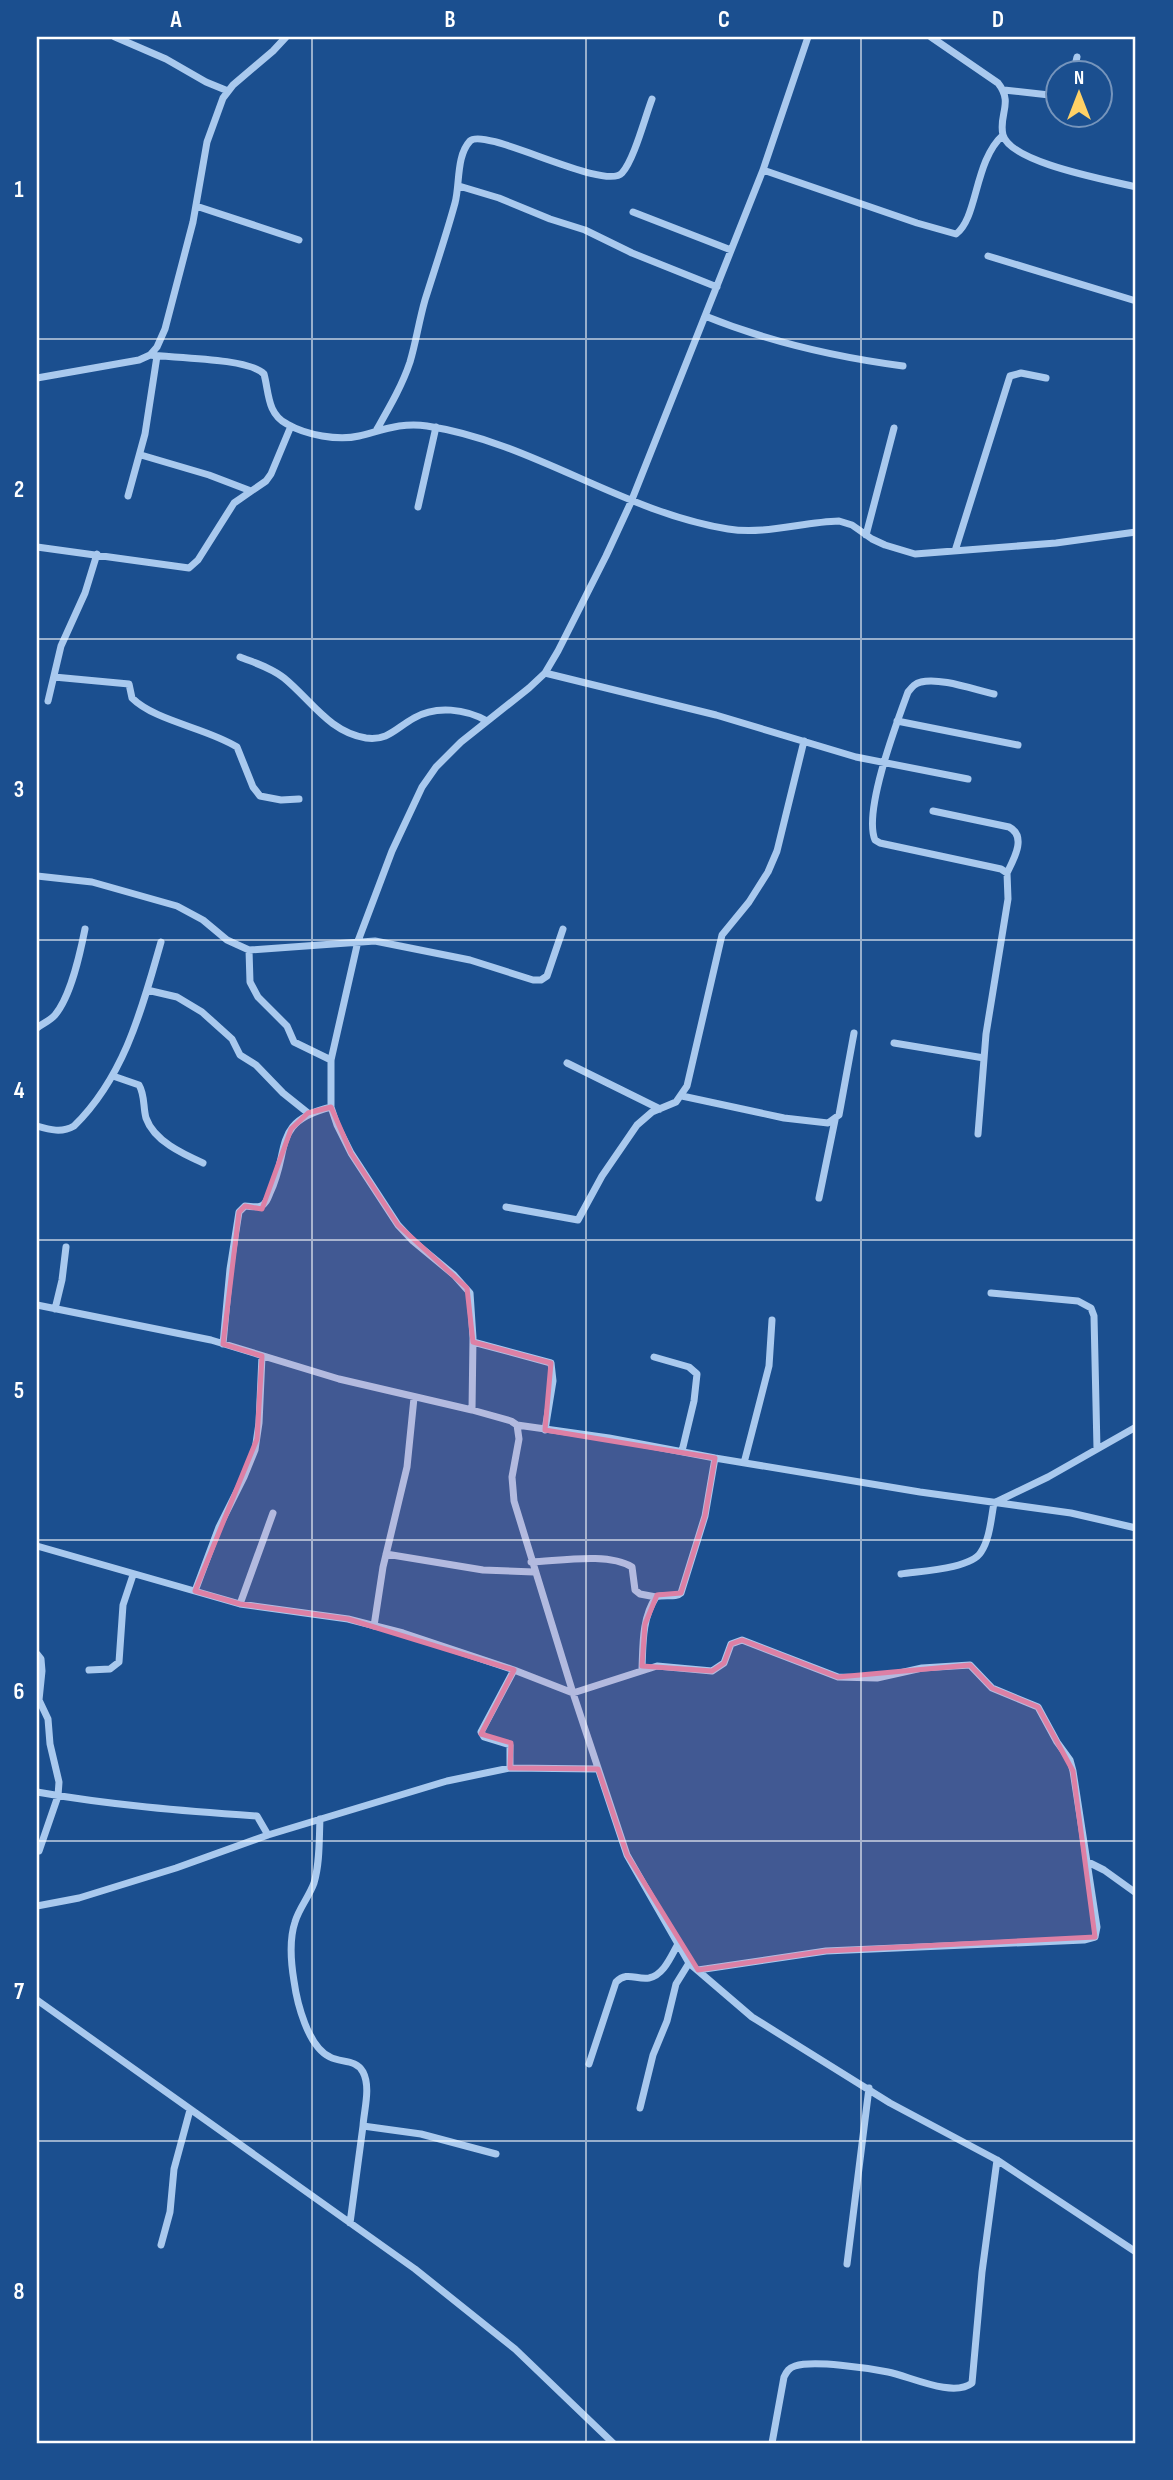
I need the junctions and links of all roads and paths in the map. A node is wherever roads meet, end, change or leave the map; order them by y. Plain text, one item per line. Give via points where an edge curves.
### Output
1 (115, 37) edge
2 (286, 37) edge
3 (808, 37) edge
4 (931, 37) edge
5 (1077, 57) dead end
6 (1076, 60) edge
7 (1004, 90) junction
8 (228, 91) junction
9 (1044, 94) edge
10 (652, 99) dead end
11 (1003, 135) junction
12 (763, 170) junction
13 (459, 186) junction
14 (1136, 187) edge
15 (196, 205) junction
16 (633, 212) dead end
17 (299, 240) dead end
18 (731, 250) junction
19 (988, 256) dead end
20 (717, 287) junction
21 (1136, 301) edge
22 (705, 316) junction
23 (153, 355) junction
24 (903, 366) dead end
25 (37, 378) edge
26 (1046, 378) dead end
27 (291, 426) junction
28 (436, 427) junction
29 (894, 428) dead end
30 (376, 430) junction
31 (141, 455) junction
32 (251, 491) junction
33 (128, 496) dead end
34 (631, 502) junction
35 (418, 508) dead end
36 (1136, 532) edge
37 (866, 535) junction
38 (37, 547) edge
39 (956, 551) junction
40 (97, 554) junction
41 (240, 657) dead end
42 (545, 673) junction
43 (54, 677) junction
44 (994, 694) dead end
45 (48, 701) dead end
46 (487, 720) junction
47 (897, 721) junction
48 (804, 741) junction
49 (1018, 745) dead end
50 (883, 763) junction
51 (968, 779) dead end
52 (299, 799) dead end
53 (933, 811) dead end
54 (1007, 873) junction
55 (37, 876) edge
56 (85, 929) dead end
57 (563, 929) dead end
58 (358, 941) junction
59 (160, 942) dead end
60 (249, 950) junction
61 (147, 990) junction
62 (37, 1028) edge
63 (854, 1033) dead end
64 (894, 1043) dead end
65 (984, 1058) junction
66 (331, 1060) junction
67 (567, 1063) dead end
68 (113, 1076) junction
69 (682, 1096) junction
70 (331, 1107) junction
71 (660, 1109) junction
72 (308, 1113) junction
73 (835, 1120) junction
74 (37, 1126) edge
75 (978, 1134) dead end
76 (203, 1163) dead end
77 (820, 1198) dead end
78 (506, 1207) dead end
79 (66, 1247) dead end
80 (991, 1293) dead end
81 (37, 1305) edge
82 (55, 1309) junction
83 (772, 1320) dead end
84 (473, 1342) junction
85 (223, 1344) junction
86 (262, 1356) junction
87 (654, 1357) dead end
88 (414, 1398) junction
89 (472, 1410) junction
90 (517, 1425) junction
91 (1136, 1427) edge
92 (545, 1430) junction
93 (1097, 1449) junction
94 (682, 1451) junction
95 (715, 1458) junction
96 (744, 1463) junction
97 (994, 1503) junction
98 (273, 1513) dead end
99 (1136, 1528) edge
100 (37, 1546) edge
101 (386, 1555) junction
102 (531, 1562) junction
103 (534, 1572) junction
104 (901, 1574) dead end
105 (133, 1575) junction
106 (195, 1591) junction
107 (656, 1597) junction
108 (240, 1604) junction
109 (374, 1626) junction
110 (37, 1654) edge
111 (642, 1669) junction
112 (89, 1670) dead end
113 (514, 1670) junction
114 (573, 1693) junction
115 (509, 1768) junction
116 (598, 1769) junction
117 (37, 1792) edge
118 (58, 1796) junction
119 (320, 1819) junction
120 (268, 1835) junction
121 (38, 1851) dead end
122 (1088, 1862) junction
123 (1136, 1893) edge
124 (37, 1906) edge
125 (678, 1944) junction
126 (689, 1963) junction
127 (698, 1970) junction
128 (37, 2000) edge
129 (589, 2064) dead end
130 (869, 2088) junction
131 (640, 2108) dead end
132 (190, 2110) junction
133 (363, 2126) junction
134 (496, 2154) dead end
135 (998, 2160) junction
136 (350, 2223) junction
137 (161, 2245) dead end
138 (1136, 2252) edge
139 (847, 2264) dead end
140 (613, 2443) edge
141 (772, 2443) edge

1 - 8 street
2 - 8 street
3 - 12 street
4 - 7 street
5 - 6 street
7 - 9 street
7 - 11 street
8 - 15 street via 211,128
10 - 13 street via 631,157 617,177 474,138 465,149
11 - 12 street via 985,159 968,214 956,234
11 - 14 street via 1023,156
12 - 18 street
13 - 20 street via 585,230
13 - 30 street via 411,360
15 - 17 street
15 - 23 street via 165,329
16 - 18 street
18 - 20 street
19 - 21 street
20 - 22 street
22 - 24 street via 814,351
22 - 34 street
23 - 25 street
23 - 27 street via 236,363 260,370 273,412
23 - 31 street
26 - 39 street via 1021,373 1010,376
27 - 30 street via 343,438
27 - 32 street via 271,474
28 - 30 street via 399,425
28 - 34 street via 506,448
28 - 35 street
29 - 37 street
31 - 32 street
31 - 33 street
32 - 40 street via 233,503 189,568
34 - 37 street via 728,529 751,531 839,521
34 - 42 street
36 - 39 street via 1056,544
37 - 39 street via 915,554
38 - 40 street
40 - 43 street via 61,646
41 - 46 street via 283,676 332,724 363,737 385,738 427,712 462,710
42 - 46 street
42 - 48 street
43 - 45 street
43 - 52 street via 129,684 132,698 143,706 237,747 260,796
44 - 47 street via 921,681 908,692
46 - 58 street via 436,767 422,787
47 - 49 street
47 - 50 street
48 - 50 street
48 - 69 street via 768,872 722,935
50 - 51 street
50 - 54 street via 875,840
53 - 54 street via 1016,831 1017,850
54 - 65 street via 1008,899
55 - 60 street via 92,882 177,906
56 - 62 street via 76,969 60,1007
57 - 58 street via 552,967 541,980 420,949
58 - 60 street
58 - 66 street
59 - 61 street
60 - 66 street via 250,982 258,997 287,1026 294,1042
61 - 68 street
61 - 72 street via 177,997 202,1012 232,1039 240,1055
63 - 73 street
64 - 65 street
65 - 75 street
66 - 70 street
67 - 71 street
68 - 74 street via 74,1126 56,1131
68 - 76 street via 139,1085 146,1117 156,1134
69 - 71 street
69 - 73 street via 784,1118 820,1123
70 - 72 street
70 - 84 street via 351,1153 398,1225 467,1288
71 - 78 street via 637,1125 578,1220
72 - 85 street via 285,1139 266,1202 259,1207 245,1206 239,1212
73 - 77 street
79 - 82 street
80 - 93 street via 1078,1301 1091,1308
81 - 82 street
82 - 85 street
83 - 96 street via 769,1366
84 - 89 street
84 - 92 street via 551,1363 553,1381
85 - 86 street
86 - 88 street
86 - 106 street via 255,1450
87 - 94 street via 689,1367 697,1374
88 - 89 street
88 - 101 street via 407,1467
89 - 90 street
90 - 92 street
90 - 102 street via 512,1487
91 - 93 street
92 - 94 street
93 - 97 street
94 - 95 street
95 - 96 street
95 - 107 street via 705,1516 681,1593
96 - 97 street
97 - 99 street
97 - 104 street via 984,1547 975,1559
98 - 108 street
100 - 105 street
101 - 103 street via 484,1570
101 - 109 street
102 - 103 street
102 - 107 street via 591,1559 623,1563 635,1572 635,1590
103 - 114 street
105 - 106 street
105 - 112 street via 122,1605 119,1662 110,1669
106 - 108 street
107 - 111 street via 645,1623
108 - 109 street
109 - 113 street
110 - 118 street via 42,1671 40,1700 59,1776
111 - 114 street
111 - 122 street via 667,1665 712,1671 724,1663 737,1640 838,1677 877,1678 922,1668 970,1665 992,1688 1033,1704 1043,1713 1070,1760
113 - 114 street
113 - 115 street via 481,1732 509,1745
114 - 116 street
115 - 116 street
115 - 119 street via 447,1781
116 - 125 street via 627,1855
117 - 118 street
118 - 120 street via 257,1816
118 - 121 street
119 - 120 street
119 - 133 street via 314,1882 295,1922 291,1944 293,1979 302,2015 321,2051 358,2066 365,2076
120 - 124 street via 164,1872
122 - 123 street
122 - 127 street via 1097,1927 1091,1939 826,1951
125 - 126 street
125 - 129 street via 657,1974 626,1976 616,1982
126 - 127 street
126 - 131 street via 676,1984
127 - 130 street via 752,2017
128 - 132 street
130 - 135 street
130 - 139 street
132 - 136 street
132 - 137 street
133 - 134 street via 421,2134
133 - 136 street
135 - 138 street
135 - 141 street via 972,2383 951,2389 889,2372 795,2366 784,2377
136 - 140 street via 484,2322

